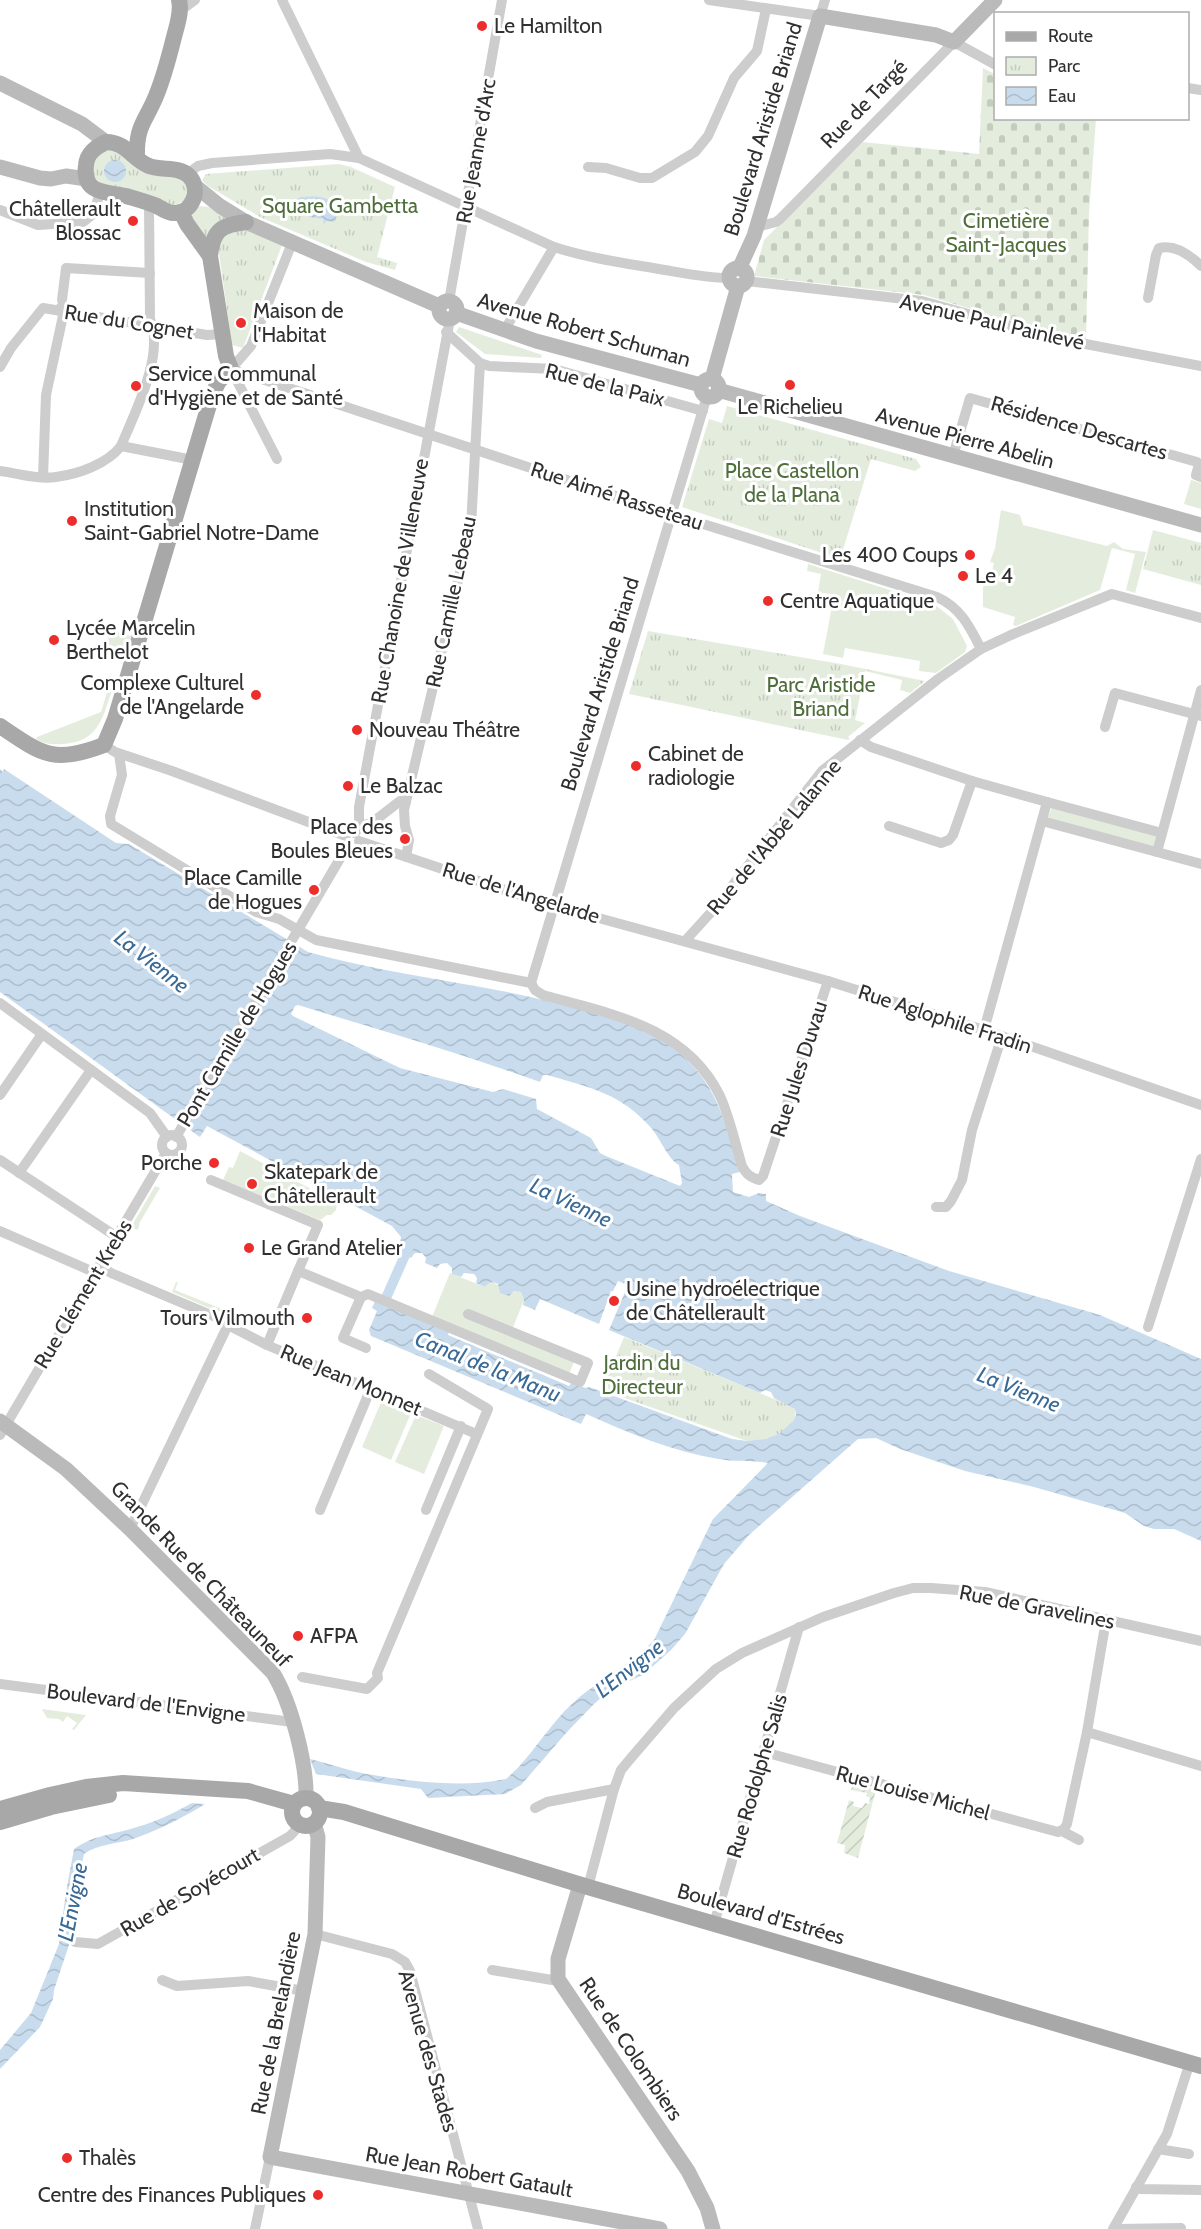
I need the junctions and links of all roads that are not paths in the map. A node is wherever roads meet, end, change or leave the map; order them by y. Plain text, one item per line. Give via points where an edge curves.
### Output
1 (195, 0) edge
2 (282, 0) edge
3 (502, 0) edge
4 (709, 0) edge
5 (825, 0) edge
6 (995, 0) edge
7 (179, 6) edge
8 (766, 9) junction
9 (820, 16) junction
10 (954, 42) junction
11 (994, 63) edge
12 (0, 83) edge
13 (140, 125) junction
14 (110, 142) junction
15 (137, 158) junction
16 (359, 158) junction
17 (0, 167) edge
18 (588, 167) dead end
19 (87, 179) junction
20 (191, 180) junction
21 (100, 193) junction
22 (149, 203) junction
23 (220, 206) junction
24 (466, 207) junction
25 (186, 208) junction
26 (0, 210) edge
27 (246, 222) junction
28 (757, 227) junction
29 (292, 243) junction
30 (554, 247) junction
31 (210, 256) junction
32 (1201, 266) edge
33 (150, 273) junction
34 (738, 278) junction
35 (1148, 298) dead end
36 (62, 306) junction
37 (448, 314) junction
38 (153, 326) junction
39 (504, 331) junction
40 (223, 334) junction
41 (480, 363) junction
42 (1201, 366) edge
43 (0, 367) edge
44 (231, 369) junction
45 (708, 392) junction
46 (427, 434) junction
47 (121, 446) junction
48 (474, 449) junction
49 (953, 456) junction
50 (277, 459) dead end
51 (193, 460) junction
52 (0, 471) edge
53 (1198, 476) edge
54 (43, 477) junction
55 (672, 514) junction
56 (1201, 525) edge
57 (1201, 618) edge
58 (981, 649) junction
59 (1201, 690) edge
60 (1198, 715) edge
61 (0, 726) edge
62 (1105, 728) dead end
63 (860, 740) junction
64 (104, 745) junction
65 (119, 754) junction
66 (972, 781) junction
67 (1047, 802) junction
68 (405, 806) junction
69 (1042, 821) junction
70 (889, 826) dead end
71 (1162, 833) junction
72 (353, 836) junction
73 (1157, 852) junction
74 (406, 857) junction
75 (1201, 864) edge
76 (555, 906) junction
77 (298, 931) junction
78 (685, 941) junction
79 (828, 981) junction
80 (531, 983) junction
81 (0, 1003) edge
82 (984, 1030) junction
83 (42, 1034) junction
84 (1002, 1036) junction
85 (91, 1070) junction
86 (0, 1095) edge
87 (1201, 1105) edge
88 (175, 1134) junction
89 (166, 1154) junction
90 (1201, 1159) edge
91 (0, 1161) edge
92 (19, 1173) junction
93 (212, 1180) dead end
94 (936, 1207) dead end
95 (0, 1232) edge
96 (117, 1237) junction
97 (98, 1269) junction
98 (298, 1271) junction
99 (361, 1298) junction
100 (468, 1314) dead end
101 (228, 1325) junction
102 (1148, 1328) dead end
103 (267, 1345) junction
104 (366, 1348) dead end
105 (429, 1374) dead end
106 (370, 1388) junction
107 (461, 1426) junction
108 (2, 1427) edge
109 (474, 1433) dead end
110 (320, 1510) dead end
111 (426, 1510) dead end
112 (130, 1529) junction
113 (1106, 1620) junction
114 (799, 1627) junction
115 (1201, 1641) edge
116 (302, 1677) dead end
117 (0, 1684) edge
118 (292, 1722) junction
119 (1087, 1732) junction
120 (764, 1752) junction
121 (1201, 1766) edge
122 (157, 1786) junction
123 (614, 1789) junction
124 (300, 1801) junction
125 (535, 1808) dead end
126 (0, 1809) edge
127 (311, 1819) junction
128 (0, 1822) edge
129 (1062, 1831) junction
130 (1080, 1840) dead end
131 (584, 1886) junction
132 (714, 1924) junction
133 (315, 1934) junction
134 (75, 1942) dead end
135 (492, 1970) dead end
136 (558, 1979) junction
137 (162, 1980) dead end
138 (304, 1991) junction
139 (1195, 2064) edge
140 (1158, 2149) junction
141 (1189, 2154) dead end
142 (270, 2157) junction
143 (1136, 2187) junction
144 (1200, 2190) edge
145 (468, 2194) junction
146 (1181, 2228) edge
147 (255, 2229) edge
148 (478, 2229) edge
149 (660, 2229) edge
150 (713, 2229) edge
151 (1115, 2229) edge

1 - 7 street
2 - 16 street
3 - 24 street, Rue Jeanne d'Arc
4 - 8 street
5 - 9 street, Boulevard Aristide Briand
6 - 10 main road, Rue de Targé
7 - 13 main road via 165,73
8 - 9 street
8 - 18 street via 757,51 734,78 708,136 695,152 652,178
9 - 10 main road via 936,35
9 - 28 main road, Boulevard Aristide Briand
10 - 11 street
10 - 28 street, Rue de Targé via 780,219
12 - 14 main road
13 - 14 main road
13 - 15 main road
14 - 15 main road via 123,146
14 - 19 main road via 97,146 86,161
15 - 20 main road via 152,167 175,169
16 - 20 street via 330,154 212,163 198,166
16 - 24 street, Avenue Paul Painlevé
17 - 19 main road via 40,178
19 - 21 main road
20 - 23 main road, Avenue Robert Schuman
20 - 25 main road via 194,197
21 - 22 main road
21 - 26 street via 91,218 83,222 38,225
22 - 25 main road via 170,213
22 - 33 street
23 - 25 main road, Avenue Robert Schuman via 204,203
23 - 27 main road, Avenue Robert Schuman
24 - 30 street, Avenue Paul Painlevé
24 - 37 street, Rue Jeanne d'Arc
25 - 31 main road via 187,224
27 - 29 main road, Avenue Robert Schuman
27 - 31 main road via 228,224 219,230
28 - 34 main road, Boulevard Aristide Briand
29 - 37 main road, Avenue Robert Schuman
29 - 44 street via 250,346
30 - 34 street, Avenue Paul Painlevé via 614,261
30 - 39 street
31 - 40 main road
32 - 35 street via 1177,249 1159,248
33 - 36 street via 66,268
33 - 38 street
34 - 42 street, Avenue Paul Painlevé via 922,301 1054,338
34 - 45 main road, Boulevard Aristide Briand
36 - 38 street, Rue du Cognet
36 - 43 street, Rue du Cognet via 43,308
36 - 54 street via 46,395
37 - 39 main road, Avenue Robert Schuman
37 - 41 street
37 - 46 street, Rue Jeanne d'Arc
38 - 40 street, Rue du Cognet
38 - 47 street via 150,374
39 - 45 main road, Avenue Robert Schuman
40 - 44 main road
41 - 45 street, Rue de la Paix via 554,369
41 - 48 street, Rue Camille Lebeau
44 - 46 street, Rue Aimé Rasseteau
44 - 50 street
44 - 51 main road via 212,395
45 - 49 main road, Avenue Pierre Abelin
45 - 55 street, Boulevard Aristide Briand
46 - 48 street, Rue Aimé Rasseteau
46 - 72 street, Rue Chanoine de Villeneuve
47 - 51 street
47 - 54 street via 104,462
48 - 55 street, Rue Aimé Rasseteau
48 - 68 street, Rue Camille Lebeau via 471,526
49 - 53 street, Résidence Descartes via 970,398 1197,462
49 - 56 main road, Avenue Pierre Abelin
51 - 64 main road via 119,709
52 - 54 street
55 - 58 street, Rue Aimé Rasseteau via 947,601 962,615
55 - 76 street, Boulevard Aristide Briand
57 - 58 street, Rue de l'Abbé Lalanne via 1113,594
58 - 63 street, Rue de l'Abbé Lalanne
59 - 60 street
60 - 62 street via 1115,693
60 - 71 street
61 - 64 main road via 42,752 57,756 75,755
63 - 66 street
63 - 78 street, Rue de l'Abbé Lalanne via 822,771
64 - 65 street, Rue de l'Angelarde
65 - 72 street, Rue de l'Angelarde
65 - 77 street via 122,775 111,824 256,912 279,919
66 - 67 street
66 - 70 street via 949,840 941,843
67 - 69 street
67 - 71 street
68 - 72 street via 400,801
68 - 74 street via 409,840
69 - 73 street
69 - 82 street
71 - 73 street
72 - 74 street, Rue de l'Angelarde
72 - 77 street
73 - 75 street
74 - 76 street, Rue de l'Angelarde
76 - 78 street, Rue de l'Angelarde
76 - 80 street, Boulevard Aristide Briand
77 - 80 street via 323,942
77 - 88 street, Pont Camille de Hogues
78 - 79 street, Rue Aglophile Fradin
79 - 80 street, Rue Jules Duvau via 770,1158 759,1180 745,1173 719,1096 698,1065 667,1037 634,1021 543,995
79 - 82 street, Rue Aglophile Fradin
81 - 83 street
82 - 84 street, Rue Aglophile Fradin
83 - 85 street
83 - 86 street
84 - 87 street, Rue Aglophile Fradin
84 - 94 street via 972,1130 962,1180 946,1207
85 - 88 street
85 - 92 street
88 - 89 street via 162,1145
88 - 89 street, Pont Camille de Hogues via 180,1150
89 - 96 street, Rue Clément Krebs
90 - 102 street
91 - 92 street
92 - 96 street
93 - 98 street via 318,1225
95 - 97 street, Rue Jean Monnet
96 - 97 street, Rue Clément Krebs
97 - 101 street, Rue Jean Monnet
97 - 108 street, Rue Clément Krebs
98 - 99 street
98 - 103 street
99 - 100 street via 368,1294 580,1382 588,1363
99 - 104 street via 344,1338
101 - 103 street, Rue Jean Monnet
101 - 112 street
103 - 106 street, Rue Jean Monnet
105 - 116 street via 488,1410 378,1678 367,1689
106 - 107 street, Rue Jean Monnet
106 - 110 street
107 - 109 street, Rue Jean Monnet
107 - 111 street
108 - 112 main road, Grande Rue de Châteauneuf via 66,1469
112 - 118 main road, Grande Rue de Châteauneuf via 273,1673
113 - 114 street, Rue de Gravelines via 985,1592 922,1588 894,1593
113 - 115 street, Rue de Gravelines
113 - 119 street
114 - 120 street, Rue Rodolphe Salis
114 - 123 street, Rue de Gravelines via 716,1669 674,1708 631,1758
117 - 118 street, Boulevard de l'Envigne
118 - 124 main road, Grande Rue de Châteauneuf via 305,1775
119 - 121 street
119 - 129 street
120 - 129 street, Rue Louise Michel
120 - 132 street, Rue Rodolphe Salis
122 - 124 main road via 248,1791
122 - 126 main road via 123,1783 86,1787
122 - 128 main road via 51,1807
123 - 125 street via 547,1802
123 - 131 street, Rue de Gravelines
124 - 127 main road via 314,1801
124 - 127 main road via 292,1816
127 - 131 main road, Boulevard d'Estrées via 344,1812
127 - 133 main road, Rue de la Brelandière via 318,1837
127 - 134 street, Rue de Soyécourt via 290,1836 98,1944
129 - 130 street, Rue Louise Michel
131 - 132 main road, Boulevard d'Estrées
131 - 136 main road, Rue de Colombiers via 556,1966
132 - 139 main road, Boulevard d'Estrées
133 - 138 main road, Rue de la Brelandière
133 - 145 street, Avenue des Stades via 392,1954 405,1962
135 - 136 street
136 - 150 main road, Rue de Colombiers via 688,2171
137 - 138 street via 177,1986 248,1981
138 - 142 main road, Rue de la Brelandière
139 - 140 street
140 - 141 street
140 - 143 street
142 - 145 main road, Rue Jean Robert Gatault
142 - 147 street, Rue de la Brelandière
143 - 144 street
143 - 151 street
145 - 148 street, Avenue des Stades
145 - 149 main road, Rue Jean Robert Gatault
146 - 151 street

